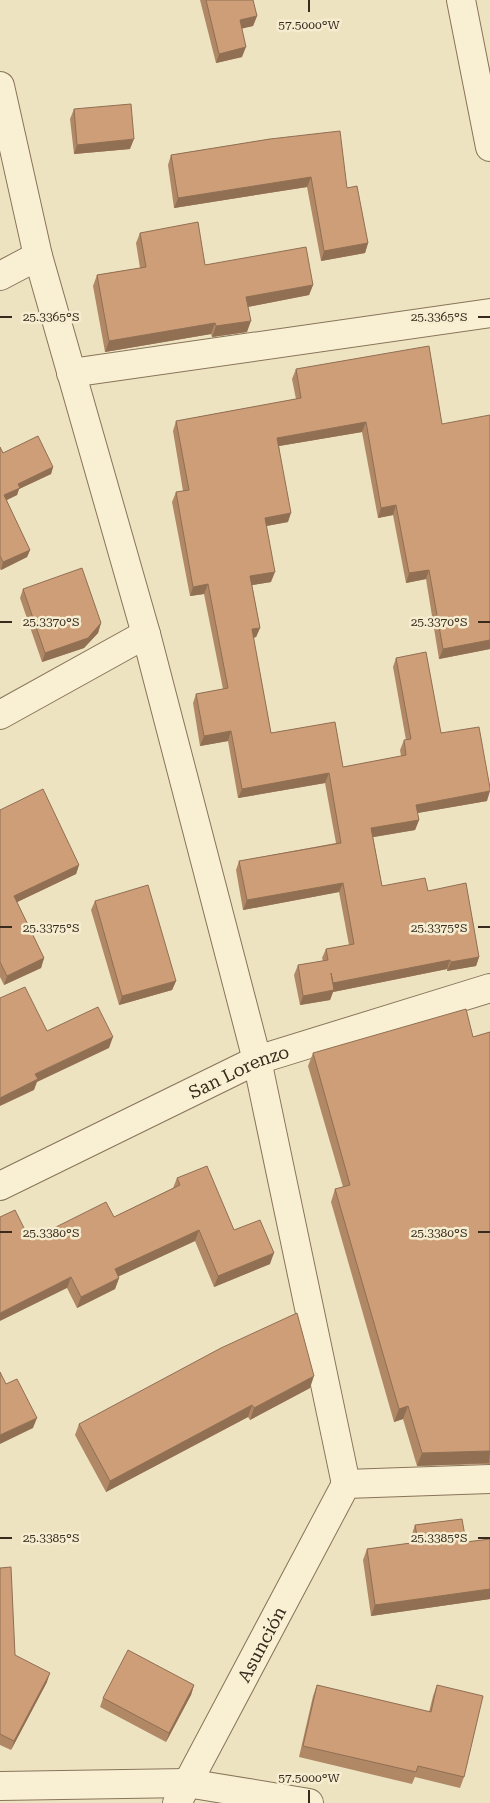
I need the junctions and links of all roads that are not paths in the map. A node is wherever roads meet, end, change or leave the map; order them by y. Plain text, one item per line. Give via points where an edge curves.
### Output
1 (461, 0) edge
2 (0, 86) edge
3 (490, 147) edge
4 (38, 256) junction
5 (0, 276) edge
6 (490, 313) edge
7 (71, 373) junction
8 (146, 634) junction
9 (0, 715) edge
10 (490, 988) edge
11 (258, 1060) junction
12 (0, 1186) edge
13 (490, 1479) edge
14 (346, 1484) junction
15 (0, 1786) edge
16 (182, 1793) edge
17 (309, 1803) edge

1 - 3 street
2 - 4 street
4 - 5 street
4 - 7 street
6 - 7 street
7 - 8 street
8 - 9 street
8 - 11 street
10 - 11 street, San Lorenzo
11 - 12 street, San Lorenzo
11 - 14 street
13 - 14 street
14 - 16 street, Asunción
15 - 16 street
16 - 17 street

